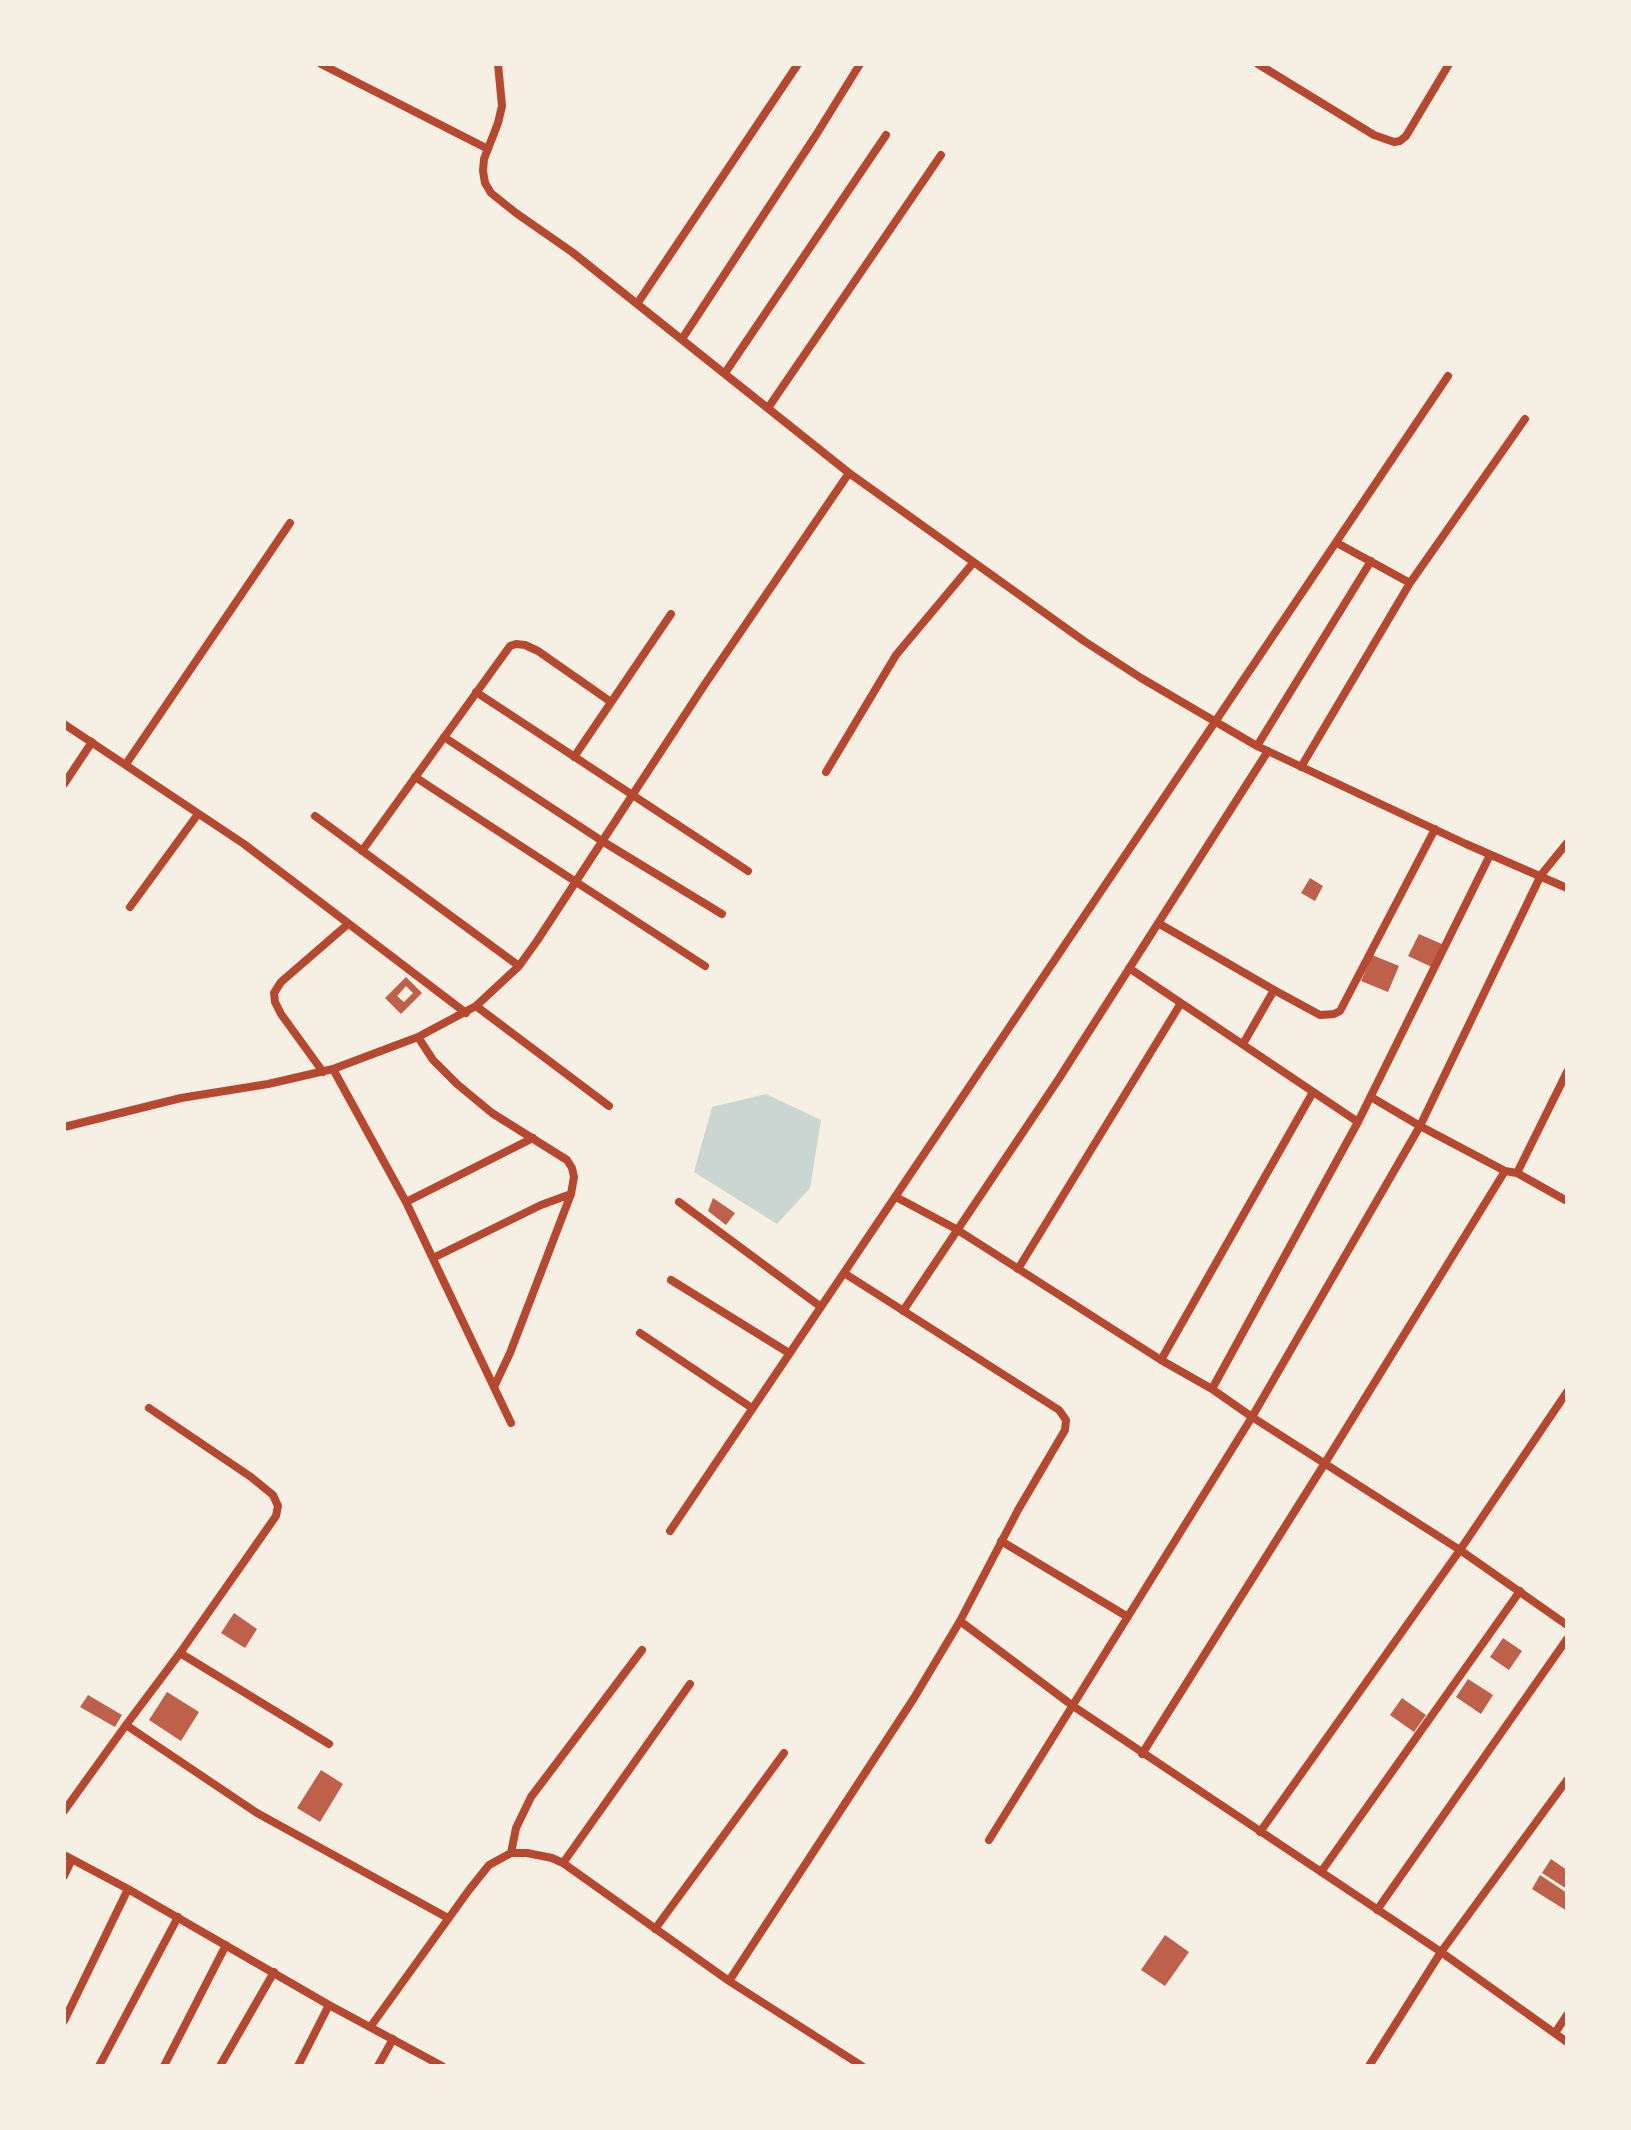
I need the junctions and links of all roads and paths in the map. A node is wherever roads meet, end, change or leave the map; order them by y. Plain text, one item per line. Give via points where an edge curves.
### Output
1 (321, 64) edge
2 (498, 64) edge
3 (798, 64) edge
4 (860, 64) edge
5 (1258, 64) edge
6 (1449, 64) edge
7 (886, 135) dead end
8 (488, 149) junction
9 (941, 155) dead end
10 (637, 304) junction
11 (682, 339) junction
12 (725, 373) junction
13 (1448, 376) dead end
14 (768, 408) junction
15 (1525, 419) dead end
16 (849, 473) junction
17 (290, 523) dead end
18 (1337, 543) junction
19 (1371, 561) junction
20 (973, 563) junction
21 (1410, 583) junction
22 (671, 614) dead end
23 (476, 692) junction
24 (611, 702) junction
25 (1216, 721) junction
26 (64, 724) edge
27 (444, 737) junction
28 (92, 742) junction
29 (1257, 746) junction
30 (1268, 751) junction
31 (574, 757) junction
32 (126, 764) junction
33 (1301, 767) junction
34 (826, 772) dead end
35 (415, 777) junction
36 (64, 784) edge
37 (633, 794) junction
38 (198, 814) junction
39 (315, 816) dead end
40 (1435, 829) junction
41 (602, 841) junction
42 (1567, 843) edge
43 (362, 851) junction
44 (1490, 855) junction
45 (748, 871) dead end
46 (1541, 875) junction
47 (575, 883) junction
48 (1567, 888) edge
49 (130, 907) dead end
50 (722, 914) dead end
51 (1158, 923) junction
52 (348, 924) junction
53 (519, 966) junction
54 (705, 966) dead end
55 (1129, 968) junction
56 (1274, 990) junction
57 (1181, 1003) junction
58 (476, 1006) junction
59 (466, 1013) junction
60 (418, 1037) junction
61 (1243, 1044) junction
62 (333, 1069) junction
63 (323, 1072) junction
64 (1567, 1072) edge
65 (1313, 1092) junction
66 (1371, 1097) junction
67 (609, 1106) dead end
68 (1358, 1122) junction
69 (1420, 1126) junction
70 (64, 1127) edge
71 (533, 1138) junction
72 (1505, 1171) junction
73 (1517, 1173) junction
74 (571, 1194) junction
75 (896, 1197) junction
76 (1567, 1201) edge
77 (406, 1202) junction
78 (679, 1202) dead end
79 (956, 1229) junction
80 (433, 1258) junction
81 (1018, 1269) junction
82 (844, 1273) junction
83 (671, 1280) dead end
84 (821, 1307) junction
85 (903, 1311) junction
86 (640, 1333) dead end
87 (789, 1353) junction
88 (1161, 1360) junction
89 (494, 1387) junction
90 (1212, 1389) junction
91 (1567, 1392) edge
92 (149, 1408) dead end
93 (752, 1408) junction
94 (1252, 1417) junction
95 (511, 1423) dead end
96 (1325, 1463) junction
97 (670, 1531) dead end
98 (1001, 1541) junction
99 (1460, 1550) junction
100 (1520, 1591) junction
101 (1128, 1617) junction
102 (960, 1621) junction
103 (1567, 1625) edge
104 (1567, 1639) edge
105 (642, 1650) dead end
106 (180, 1653) junction
107 (690, 1684) dead end
108 (1073, 1706) junction
109 (126, 1725) junction
110 (329, 1744) dead end
111 (784, 1753) dead end
112 (1142, 1754) junction
113 (1567, 1780) edge
114 (64, 1811) edge
115 (1260, 1832) junction
116 (989, 1840) dead end
117 (511, 1853) junction
118 (68, 1857) edge
119 (563, 1863) junction
120 (1321, 1872) junction
121 (64, 1876) edge
122 (128, 1889) junction
123 (1377, 1910) junction
124 (178, 1917) junction
125 (448, 1918) junction
126 (655, 1929) junction
127 (226, 1945) junction
128 (1441, 1952) junction
129 (274, 1972) junction
130 (729, 1981) junction
131 (329, 2005) junction
132 (1567, 2015) edge
133 (64, 2021) edge
134 (371, 2026) junction
135 (1555, 2033) junction
136 (393, 2039) junction
137 (1567, 2042) edge
138 (99, 2066) edge
139 (164, 2066) edge
140 (220, 2066) edge
141 (298, 2066) edge
142 (378, 2066) edge
143 (442, 2066) edge
144 (862, 2066) edge
145 (1369, 2066) edge

1 - 8 street
2 - 8 street via 502,106
3 - 10 street
4 - 11 street
5 - 6 street via 1394,142 1406,136
7 - 12 street
8 - 10 street via 483,171 491,193
9 - 14 street
10 - 11 street
11 - 12 street
12 - 14 street
13 - 18 street
14 - 16 street
15 - 21 street
16 - 20 street
16 - 37 street
17 - 32 street
18 - 19 street
18 - 25 street
19 - 21 street
19 - 29 street
20 - 25 street via 1084,641
20 - 34 street via 896,655
21 - 33 street
22 - 24 street
23 - 24 street via 516,644 538,651
23 - 27 street
23 - 31 street
24 - 31 street
25 - 29 street
25 - 75 street
26 - 28 street
27 - 35 street
27 - 41 street
28 - 32 street
28 - 36 street
29 - 30 street
30 - 33 street
30 - 51 street
31 - 37 street
32 - 38 street
33 - 40 street
35 - 43 street
35 - 47 street
37 - 41 street
37 - 45 street
38 - 49 street
38 - 52 street
39 - 43 street
40 - 44 street
40 - 56 street via 1340,1011 1320,1015
41 - 47 street
41 - 50 street
42 - 46 street
43 - 53 street
44 - 46 street
44 - 66 street
46 - 48 street
46 - 69 street
47 - 53 street
47 - 54 street
51 - 55 street
51 - 56 street
52 - 59 street
52 - 63 street via 274,993 281,1014
53 - 58 street
55 - 57 street
55 - 79 street
56 - 61 street
57 - 61 street
57 - 81 street
58 - 59 street
58 - 67 street
59 - 60 street
60 - 62 street
60 - 71 street via 457,1084
61 - 65 street
62 - 63 street
62 - 77 street
63 - 70 street via 181,1098
64 - 73 street
65 - 68 street
65 - 88 street
66 - 68 street
66 - 69 street
68 - 90 street
69 - 72 street
69 - 94 street
71 - 74 street via 567,1160 574,1177
71 - 77 street
72 - 73 street
72 - 96 street
73 - 76 street
74 - 80 street
74 - 89 street
75 - 79 street
75 - 82 street
77 - 80 street
78 - 84 street
79 - 81 street
79 - 85 street
80 - 89 street
81 - 88 street
82 - 84 street
82 - 85 street
83 - 87 street
84 - 87 street
85 - 98 street via 1064,1415 1065,1430
86 - 93 street
87 - 93 street
88 - 90 street
89 - 95 street
90 - 94 street
91 - 99 street
92 - 106 street via 251,1477 278,1506
93 - 97 street
94 - 96 street
94 - 101 street
96 - 99 street
96 - 112 street
98 - 101 street
98 - 102 street
99 - 100 street
99 - 115 street
100 - 103 street
100 - 120 street
101 - 108 street
102 - 108 street
102 - 130 street
104 - 123 street
105 - 117 street via 531,1797
106 - 109 street
106 - 110 street
107 - 119 street
108 - 112 street
108 - 116 street
109 - 114 street
109 - 125 street via 257,1813
111 - 126 street
112 - 115 street
113 - 128 street
115 - 120 street
117 - 119 street
117 - 125 street via 489,1865
118 - 121 street
118 - 122 street
119 - 126 street
120 - 123 street
122 - 124 street
122 - 133 street
123 - 128 street
124 - 127 street
124 - 138 street
125 - 134 street
126 - 130 street
127 - 129 street
127 - 139 street
128 - 135 street
128 - 145 street
129 - 131 street
129 - 140 street
130 - 144 street
131 - 134 street
131 - 141 street
132 - 135 street
134 - 136 street
135 - 137 street
136 - 142 street
136 - 143 street

